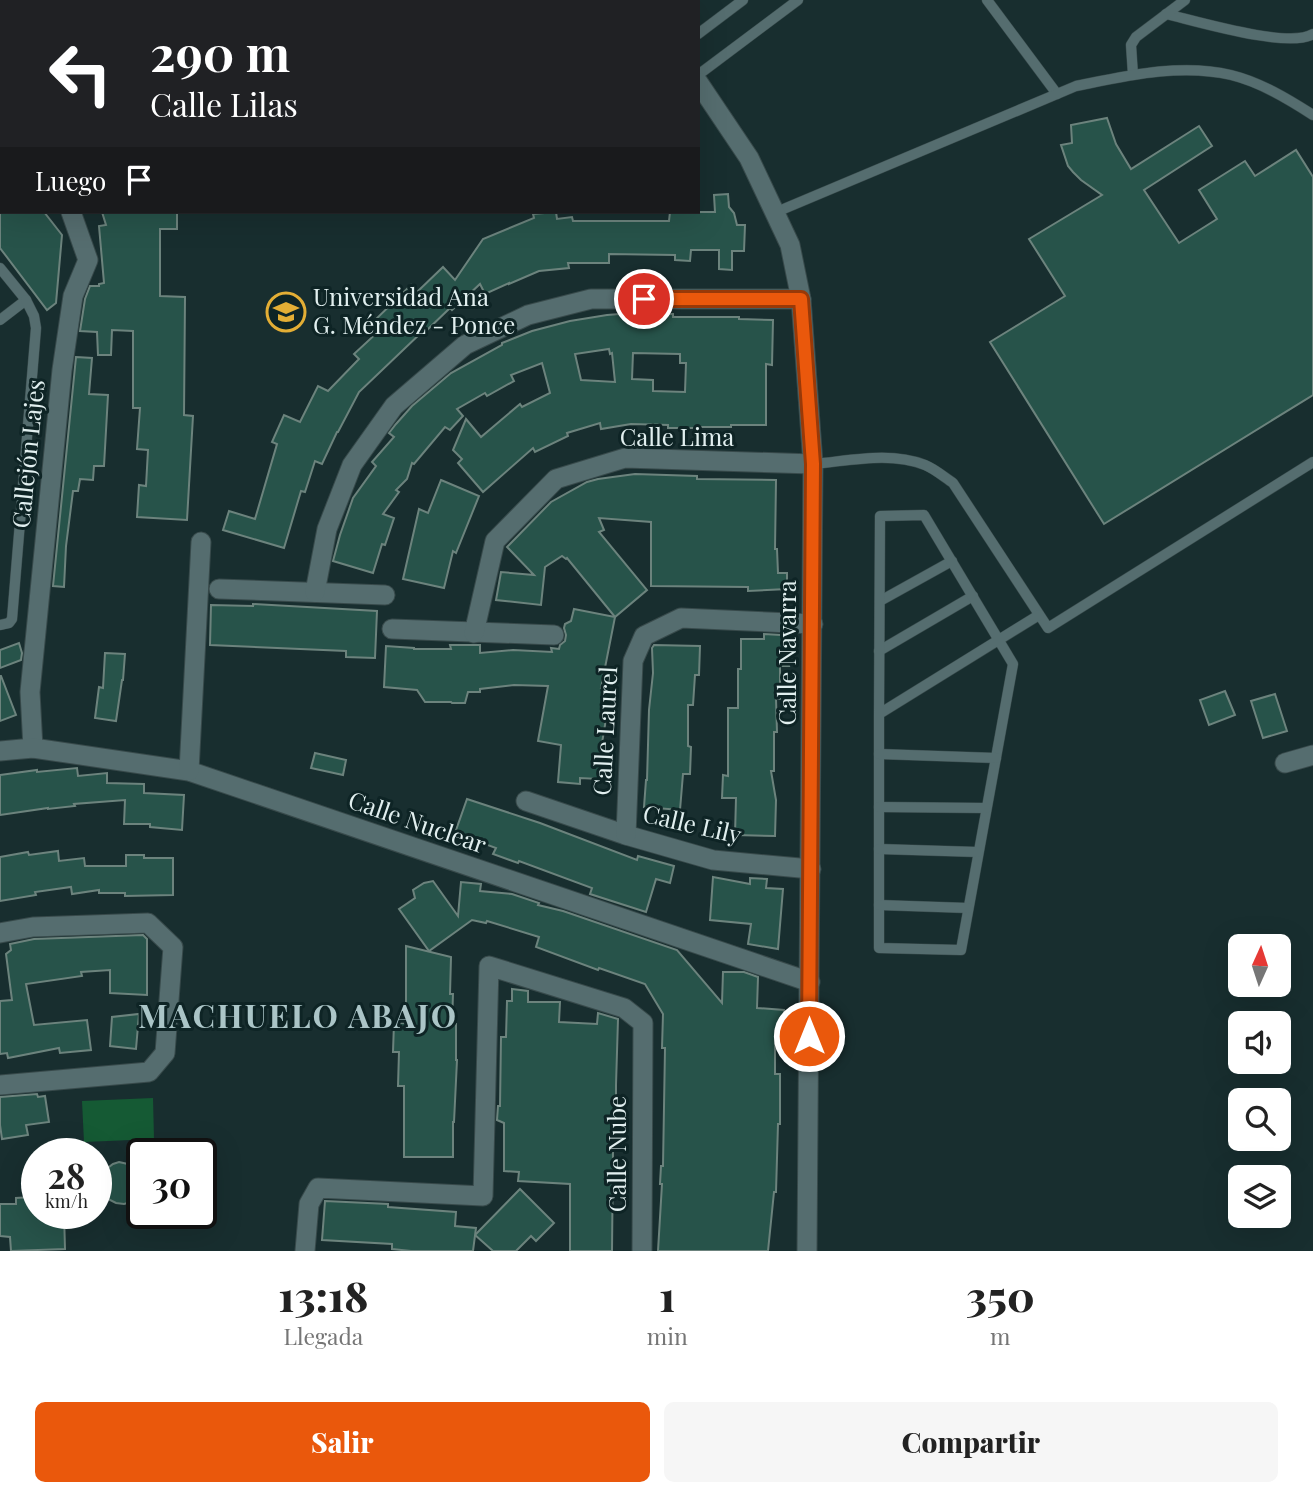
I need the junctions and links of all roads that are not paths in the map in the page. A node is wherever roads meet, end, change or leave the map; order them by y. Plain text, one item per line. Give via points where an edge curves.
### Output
1 (743, 0) edge
2 (798, 0) edge
3 (987, 0) edge
4 (1185, 0) edge
5 (1166, 14) junction
6 (700, 32) edge
7 (1313, 34) edge
8 (700, 74) edge
9 (1133, 75) junction
10 (700, 85) edge
11 (1056, 94) junction
12 (1313, 100) edge
13 (1302, 108) junction
14 (1313, 116) edge
15 (774, 213) junction
16 (72, 214) edge
17 (0, 268) edge
18 (801, 299) junction
19 (26, 300) junction
20 (0, 320) edge
21 (1313, 462) edge
22 (813, 464) junction
23 (201, 542) dead end
24 (952, 561) junction
25 (219, 589) dead end
26 (315, 592) junction
27 (385, 595) dead end
28 (973, 596) junction
29 (880, 601) junction
30 (1039, 615) junction
31 (813, 624) junction
32 (0, 625) edge
33 (392, 629) dead end
34 (474, 633) junction
35 (554, 635) dead end
36 (1000, 640) junction
37 (879, 651) junction
38 (879, 714) junction
39 (33, 748) junction
40 (0, 751) edge
41 (879, 754) junction
42 (1313, 755) edge
43 (996, 758) junction
44 (1285, 763) dead end
45 (189, 771) junction
46 (526, 801) dead end
47 (879, 807) junction
48 (986, 808) junction
49 (626, 835) junction
50 (879, 849) junction
51 (978, 852) junction
52 (811, 869) junction
53 (879, 905) junction
54 (968, 908) junction
55 (0, 933) edge
56 (810, 982) junction
57 (0, 1084) edge
58 (305, 1251) edge
59 (642, 1251) edge
60 (807, 1251) edge

1 - 6 lane
2 - 8 lane
3 - 11 lane
4 - 5 lane
5 - 7 lane via 1275,39
5 - 9 lane via 1131,45
9 - 11 lane
9 - 13 lane via 1167,71 1232,75
10 - 15 street, Calle Navarra via 749,158
11 - 15 lane
12 - 13 lane
13 - 14 lane
15 - 18 street, Calle Navarra via 790,245
16 - 39 street, Callejón Lajes via 88,260 73,296 62,370 30,692
17 - 19 lane
18 - 22 street, Calle Navarra
18 - 26 street via 592,299 528,315 465,345 394,406 352,465 327,529
19 - 20 lane
19 - 32 lane via 36,328 12,620
21 - 30 lane via 1048,628
22 - 30 lane via 877,458 910,461 936,471 953,484
22 - 31 street, Calle Navarra
22 - 34 street, Calle Lima via 625,458 556,479 495,541
23 - 45 street
24 - 28 lane
24 - 29 lane
24 - 29 lane via 924,515 880,516
25 - 26 street
26 - 27 street
28 - 36 lane
28 - 37 lane
29 - 37 lane
30 - 36 lane
31 - 49 street, Calle Laurel via 681,618 644,635 633,661
31 - 52 street, Calle Navarra
33 - 34 street
34 - 35 street
36 - 38 lane
36 - 43 lane via 1013,664
37 - 38 lane
38 - 41 lane
39 - 40 street, Calle Nuclear
39 - 45 street, Calle Nuclear
41 - 43 lane
41 - 47 lane
42 - 44 street
43 - 48 lane
45 - 56 street, Calle Nuclear
46 - 49 street, Calle Lily
47 - 48 lane
47 - 50 lane
48 - 51 lane
49 - 52 street, Calle Lily via 713,860
50 - 51 lane
50 - 53 lane
51 - 54 lane
52 - 56 street, Calle Navarra
53 - 54 lane
53 - 54 lane via 879,948 961,950
55 - 57 street via 148,923 173,947 165,1053 149,1072
56 - 60 street, Calle Navarra
58 - 59 street, Calle Nube via 309,1205 318,1188 483,1196 489,966 624,1008 643,1023

